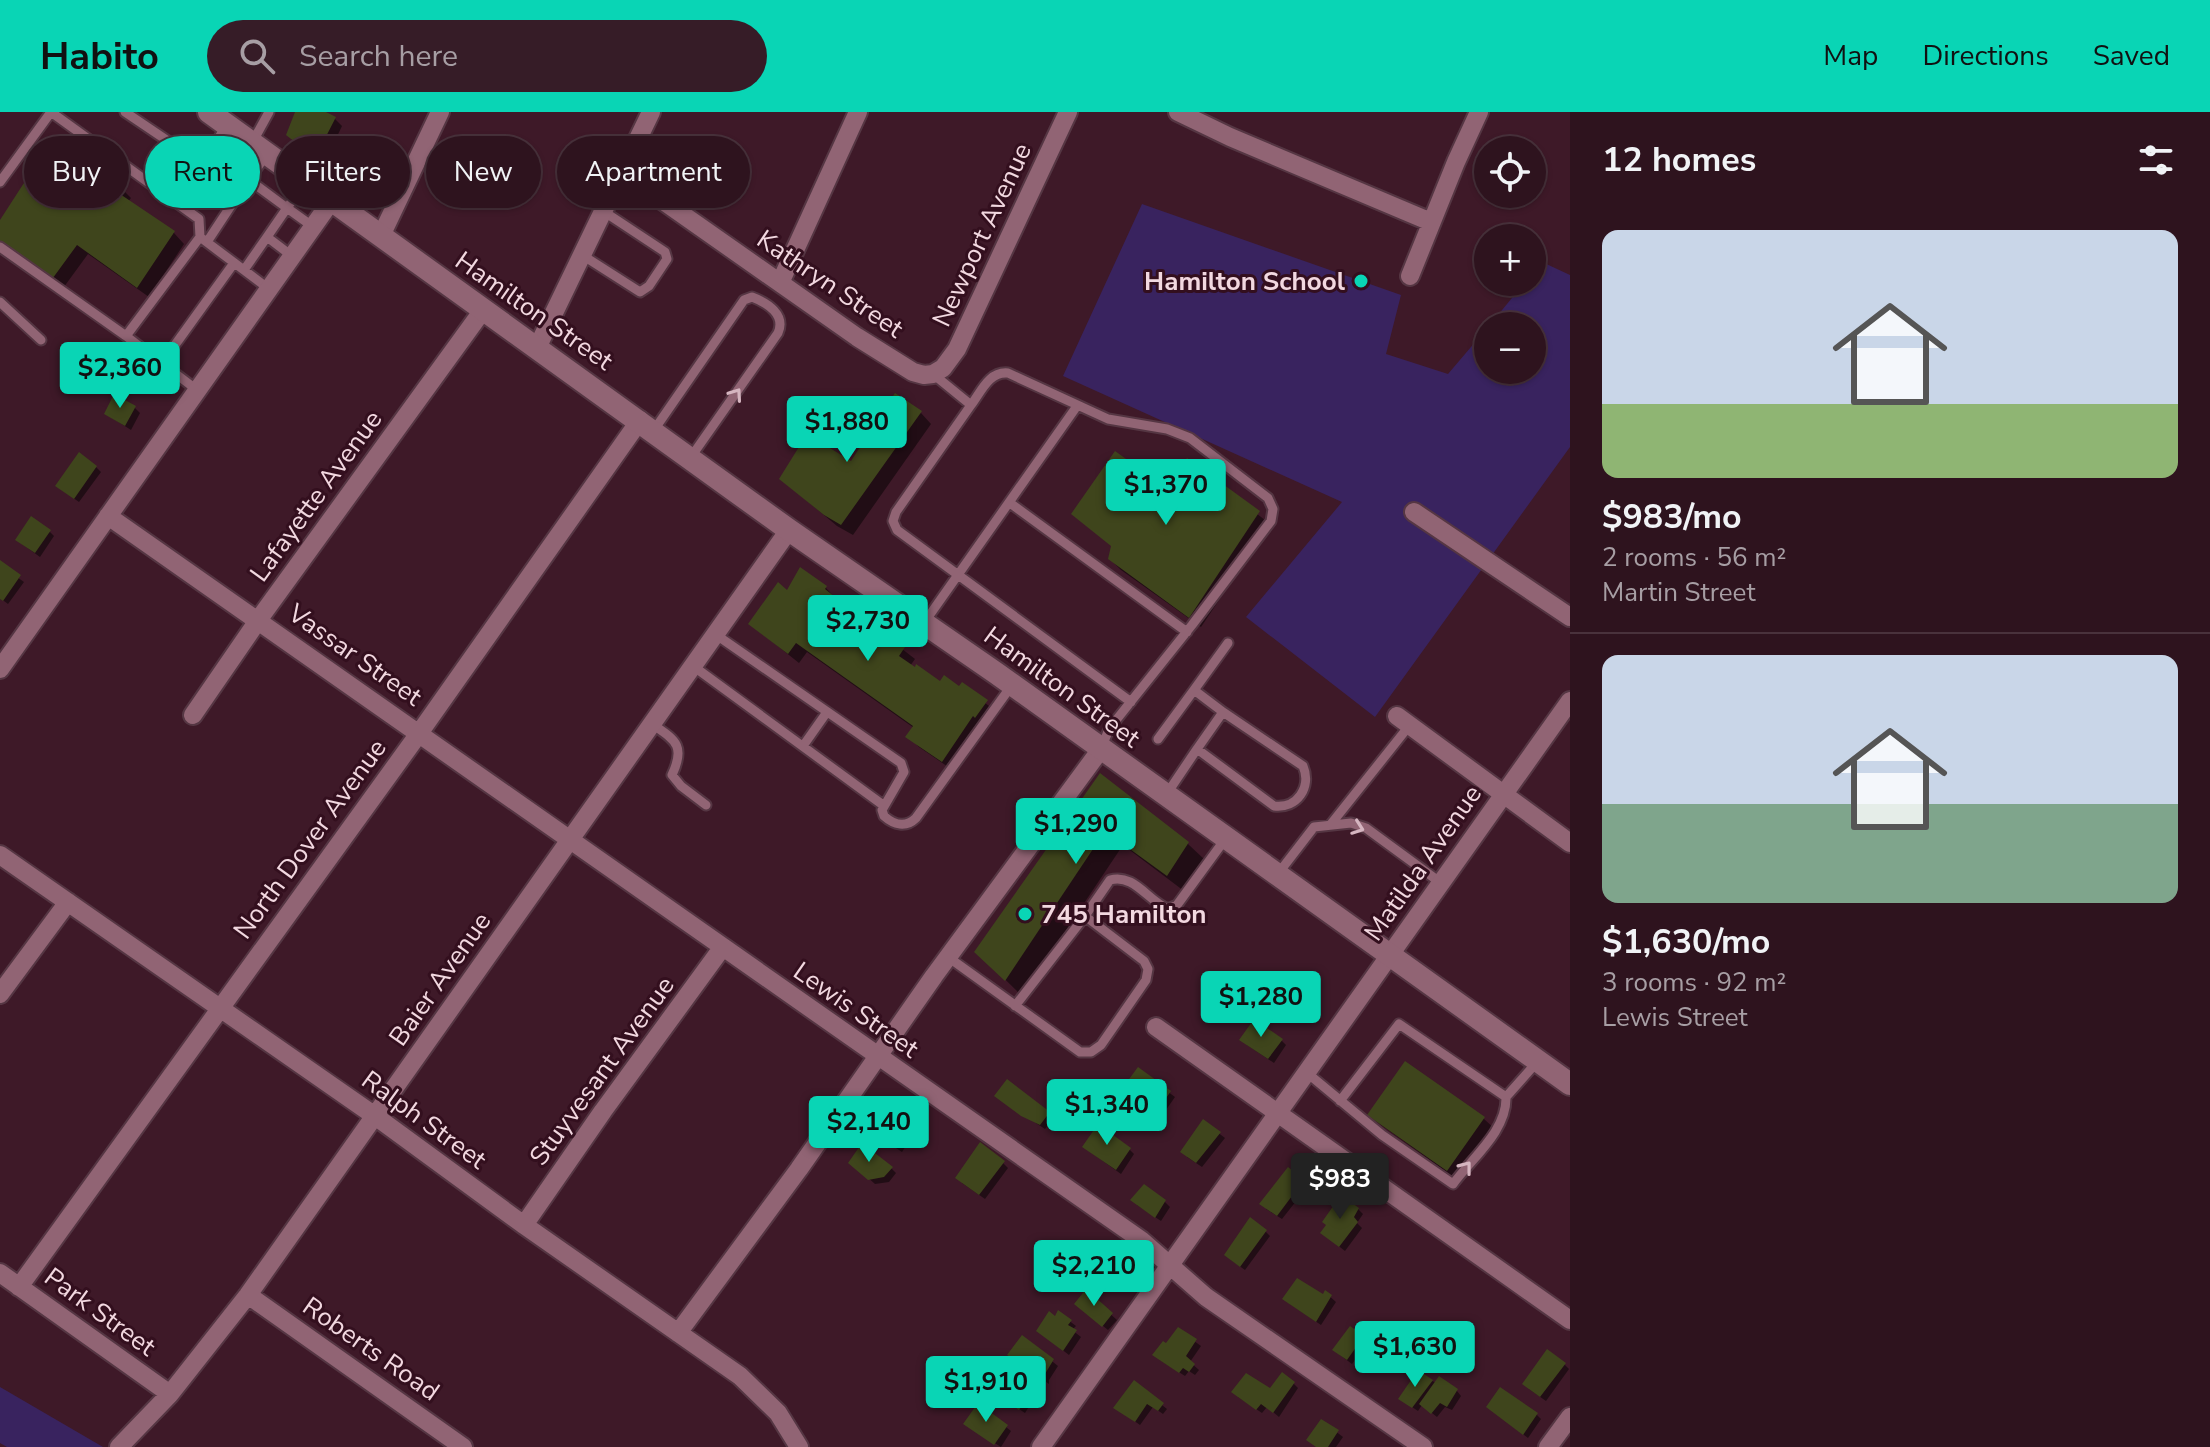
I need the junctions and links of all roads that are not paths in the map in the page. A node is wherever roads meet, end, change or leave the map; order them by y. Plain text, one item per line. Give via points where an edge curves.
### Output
1 (51, 112) edge
2 (125, 112) edge
3 (269, 112) edge
4 (440, 112) edge
5 (651, 112) edge
6 (858, 112) edge
7 (1068, 112) edge
8 (1178, 112) edge
9 (1479, 112) edge
10 (223, 116) edge
11 (161, 136) edge
12 (214, 136) edge
13 (246, 136) edge
14 (639, 136) edge
15 (260, 148) joint
16 (276, 159) edge
17 (0, 182) edge
18 (228, 208) edge
19 (287, 208) joint
20 (326, 208) edge
21 (343, 208) edge
22 (604, 208) edge
23 (673, 208) edge
24 (603, 211) junction
25 (1431, 222) junction
26 (312, 226) junction
27 (381, 236) junction
28 (267, 237) junction
29 (203, 240) junction
30 (0, 247) edge
31 (582, 255) junction
32 (292, 256) junction
33 (234, 263) junction
34 (244, 270) junction
35 (1410, 276) dead end
36 (780, 283) junction
37 (269, 289) junction
38 (0, 302) edge
39 (483, 310) junction
40 (126, 336) junction
41 (41, 340) dead end
42 (537, 348) junction
43 (162, 363) junction
44 (933, 374) junction
45 (197, 390) junction
46 (971, 405) junction
47 (1077, 406) junction
48 (647, 425) junction
49 (691, 457) junction
50 (1010, 503) junction
51 (1414, 512) dead end
52 (108, 516) junction
53 (789, 530) junction
54 (959, 575) junction
55 (1570, 617) edge
56 (259, 619) junction
57 (924, 623) junction
58 (1187, 632) junction
59 (715, 634) junction
60 (1228, 643) dead end
61 (693, 666) junction
62 (0, 669) edge
63 (1012, 685) junction
64 (1194, 690) junction
65 (1570, 701) edge
66 (1131, 702) junction
67 (827, 712) junction
68 (1223, 712) junction
69 (193, 715) dead end
70 (1403, 721) joint
71 (652, 724) junction
72 (420, 732) junction
73 (1158, 739) dead end
74 (803, 746) junction
75 (1101, 749) junction
76 (1197, 749) junction
77 (1166, 795) junction
78 (1504, 795) junction
79 (706, 805) dead end
80 (883, 805) junction
81 (1331, 824) junction
82 (1226, 838) junction
83 (570, 839) junction
84 (1570, 843) edge
85 (0, 855) edge
86 (1277, 875) junction
87 (1441, 883) junction
88 (68, 902) junction
89 (1085, 916) junction
90 (722, 948) junction
91 (1390, 955) junction
92 (948, 957) junction
93 (0, 994) edge
94 (1015, 1006) junction
95 (219, 1008) junction
96 (1156, 1027) dead end
97 (878, 1057) junction
98 (1537, 1062) junction
99 (1306, 1072) junction
100 (1570, 1084) edge
101 (1506, 1097) junction
102 (1340, 1101) junction
103 (1277, 1113) junction
104 (375, 1116) junction
105 (524, 1225) junction
106 (1170, 1266) junction
107 (0, 1273) edge
108 (19, 1287) junction
109 (248, 1295) junction
110 (1570, 1320) edge
111 (678, 1333) junction
112 (170, 1394) junction
113 (1570, 1417) edge
114 (119, 1447) edge
115 (463, 1447) edge
116 (799, 1447) edge
117 (1041, 1447) edge
118 (1423, 1447) edge
119 (1548, 1447) edge

1 - 17 lane
1 - 29 lane via 199,219
2 - 11 lane
3 - 15 lane
4 - 27 street
5 - 14 street
6 - 36 street
7 - 44 street, Newport Avenue via 957,349
8 - 25 street
9 - 25 street
10 - 12 lane
10 - 13 street, Hamilton Street
15 - 16 street, Hamilton Street
18 - 29 lane
19 - 26 lane
19 - 28 lane
20 - 26 street
21 - 27 street, Hamilton Street
22 - 24 street
23 - 36 street, Kathryn Street
24 - 31 street
24 - 31 lane via 665,252 667,259 640,292
25 - 35 street
26 - 32 street
27 - 39 street, Hamilton Street
28 - 32 lane
28 - 34 lane
29 - 33 lane
29 - 40 lane
30 - 40 lane
31 - 42 street
32 - 37 street
33 - 34 lane
33 - 43 lane
34 - 37 lane
36 - 44 street, Kathryn Street via 913,372
37 - 45 street
38 - 41 lane
39 - 42 street, Hamilton Street
39 - 56 street, Lafayette Avenue
40 - 43 lane
42 - 48 street, Hamilton Street
43 - 45 lane
44 - 46 lane
45 - 52 street
46 - 47 lane via 999,372
46 - 54 lane via 893,521 897,530
47 - 50 lane
47 - 58 lane via 1108,419 1190,438 1268,498 1271,521
48 - 49 street, Hamilton Street
49 -> 48 lane via 782,325 779,315 760,300 744,300
48 - 72 street, North Dover Avenue
49 - 53 street, Hamilton Street
50 - 54 lane
50 - 58 lane
51 - 55 street
52 - 56 street, Vassar Street
52 - 62 street
53 - 57 street, Hamilton Street
53 - 59 street, Baier Avenue
54 - 57 lane
54 - 66 lane
56 - 69 street, Lafayette Avenue
56 - 72 street, Vassar Street
57 - 63 street, Hamilton Street
58 - 66 lane
59 - 61 street, Baier Avenue
59 - 67 lane
60 - 64 lane
61 - 71 street, Baier Avenue
61 - 74 lane
63 - 75 street, Hamilton Street
63 - 80 lane via 911,822 890,821
64 - 68 lane
64 - 73 lane
65 - 78 street, Matilda Avenue
66 - 75 lane via 1109,729
67 - 74 lane
67 - 80 lane via 904,768
68 - 76 lane
68 - 76 lane via 1303,766 1306,787 1294,803 1274,806
70 - 78 street
70 - 81 lane
71 - 79 lane via 676,741 675,780
71 - 83 street, Baier Avenue
72 - 83 street, Vassar Street
72 - 95 street, North Dover Avenue
74 - 80 lane
75 - 77 street, Hamilton Street
75 - 92 street
76 - 77 lane
77 - 82 street, Hamilton Street
78 - 84 street
78 - 87 street, Matilda Avenue
81 - 86 lane via 1314,827
81 -> 87 lane via 1366,828
82 - 86 street, Hamilton Street
82 - 89 lane via 1177,905 1168,909 1119,877 1110,880
83 - 90 street, Lewis Street
83 - 104 street, Baier Avenue
85 - 88 street, Ralph Street
86 - 91 street, Hamilton Street
87 - 91 street, Matilda Avenue
88 - 93 street
88 - 95 street, Ralph Street
89 - 94 lane
89 - 94 lane via 1148,969 1146,980 1101,1045 1080,1052
90 - 97 street, Lewis Street
90 - 105 street, Stuyvesant Avenue
91 - 98 street, Hamilton Street
91 - 99 street, Matilda Avenue
92 - 94 lane
92 - 97 street
95 - 104 street, Ralph Street
95 - 108 street, North Dover Avenue
96 - 103 street
97 - 106 street, Lewis Street via 1141,1240
97 - 111 street
98 - 100 street, Hamilton Street
98 - 101 lane
99 - 102 lane
99 - 103 street, Matilda Avenue
101 - 102 lane via 1399,1024
102 -> 101 lane via 1453,1184 1507,1113
103 - 106 street, Matilda Avenue
103 - 110 street
104 - 105 street, Ralph Street
104 - 109 street, Baier Avenue
105 - 111 street, Ralph Street
106 - 117 street, Matilda Avenue
106 - 118 street, Lewis Street via 1206,1297
107 - 108 street, Park Street
108 - 112 street, Park Street
109 - 112 street, Baier Avenue
109 - 115 street, Roberts Road
111 - 116 street, Ralph Street via 740,1376 778,1413
112 - 114 street, Baier Avenue
113 - 119 street

